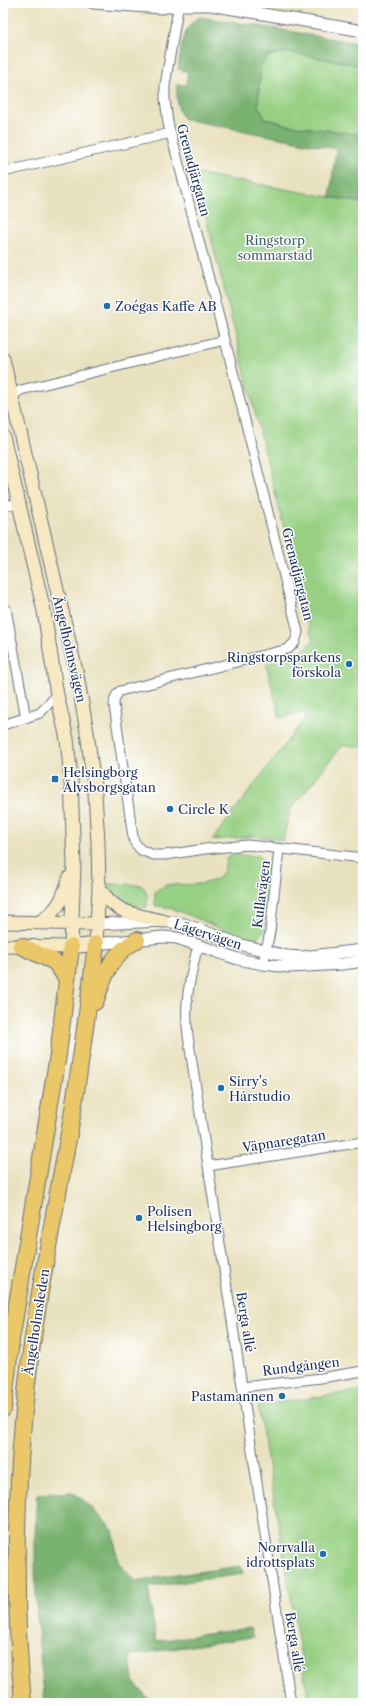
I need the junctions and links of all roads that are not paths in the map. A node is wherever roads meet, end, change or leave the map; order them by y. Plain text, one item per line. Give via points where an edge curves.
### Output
1 (92, 3) edge
2 (176, 4) edge
3 (363, 31) edge
4 (171, 133) junction
5 (3, 172) edge
6 (225, 340) junction
7 (3, 359) edge
8 (12, 399) junction
9 (3, 436) edge
10 (3, 504) edge
11 (20, 506) junction
12 (3, 609) edge
13 (57, 695) junction
14 (26, 718) junction
15 (3, 725) edge
16 (279, 849) junction
17 (363, 858) edge
18 (74, 864) junction
19 (99, 888) junction
20 (164, 921) junction
21 (3, 922) edge
22 (40, 922) junction
23 (72, 923) junction
24 (97, 924) junction
25 (137, 940) junction
26 (96, 944) junction
27 (3, 946) edge
28 (21, 946) junction
29 (200, 946) junction
30 (71, 947) junction
31 (363, 950) edge
32 (265, 952) junction
33 (363, 961) edge
34 (262, 964) junction
35 (67, 979) junction
36 (86, 1026) junction
37 (363, 1142) edge
38 (208, 1166) junction
39 (363, 1371) edge
40 (242, 1387) junction
41 (3, 1409) edge
42 (24, 1411) junction
43 (23, 1703) edge
44 (34, 1703) edge
45 (291, 1703) edge

1 - 2 street via 161,8
2 - 3 street via 210,5
2 - 4 street, Grenadjärgatan via 165,85
4 - 5 street
4 - 6 street, Grenadjärgatan
6 - 8 street via 25,389 15,394
6 - 16 street, Grenadjärgatan via 298,628 297,637 292,646 278,653 120,691 115,697 114,705 133,837 141,850 147,854 165,855 248,845
7 - 8 main road, Ängelholmsvägen
8 - 19 main road, Ängelholmsvägen via 84,712 96,806
9 - 11 main road, Ängelholmsvägen
10 - 11 street
11 - 13 main road, Ängelholmsvägen via 44,611
12 - 14 street via 6,609
13 - 14 street via 40,713
13 - 18 main road, Ängelholmsvägen via 67,739
14 - 15 street
16 - 17 street
16 - 32 street, Kullavägen via 270,932
18 - 22 main road via 58,907
18 - 23 main road, Ängelholmsvägen
19 - 20 main road via 118,909
19 - 24 main road, Ängelholmsvägen
20 - 24 street, Lägervägen
20 - 32 street, Lägervägen via 184,924
21 - 22 main road, Lägervägen
22 - 23 main road, Lägervägen
23 - 24 main road, Lägervägen
23 - 30 main road, Ängelholmsvägen
24 - 26 main road, Ängelholmsvägen
25 - 26 street, Lägervägen
25 - 29 street, Lägervägen via 177,938
25 - 36 highway via 118,953 109,966
26 - 30 main road, Lägervägen
26 - 36 highway, Ängelholmsleden
27 - 28 main road, Lägervägen
28 - 30 main road, Lägervägen
28 - 35 highway via 55,962
29 - 34 street, Lägervägen
29 - 38 street, Berga allé via 191,976 185,1016
30 - 35 highway, Ängelholmsleden
31 - 32 street, Lägervägen via 302,957
32 - 34 street, Kullavägen
33 - 34 street, Lägervägen via 289,967
35 - 41 highway, Ängelholmsleden via 47,1124 11,1340
36 - 42 highway, Ängelholmsleden via 32,1343
37 - 38 street, Väpnaregatan
38 - 40 street, Berga allé
39 - 40 street, Rundgången
40 - 45 street, Berga allé
42 - 43 highway, Ängelholmsleden via 17,1532
42 - 44 highway via 28,1645

